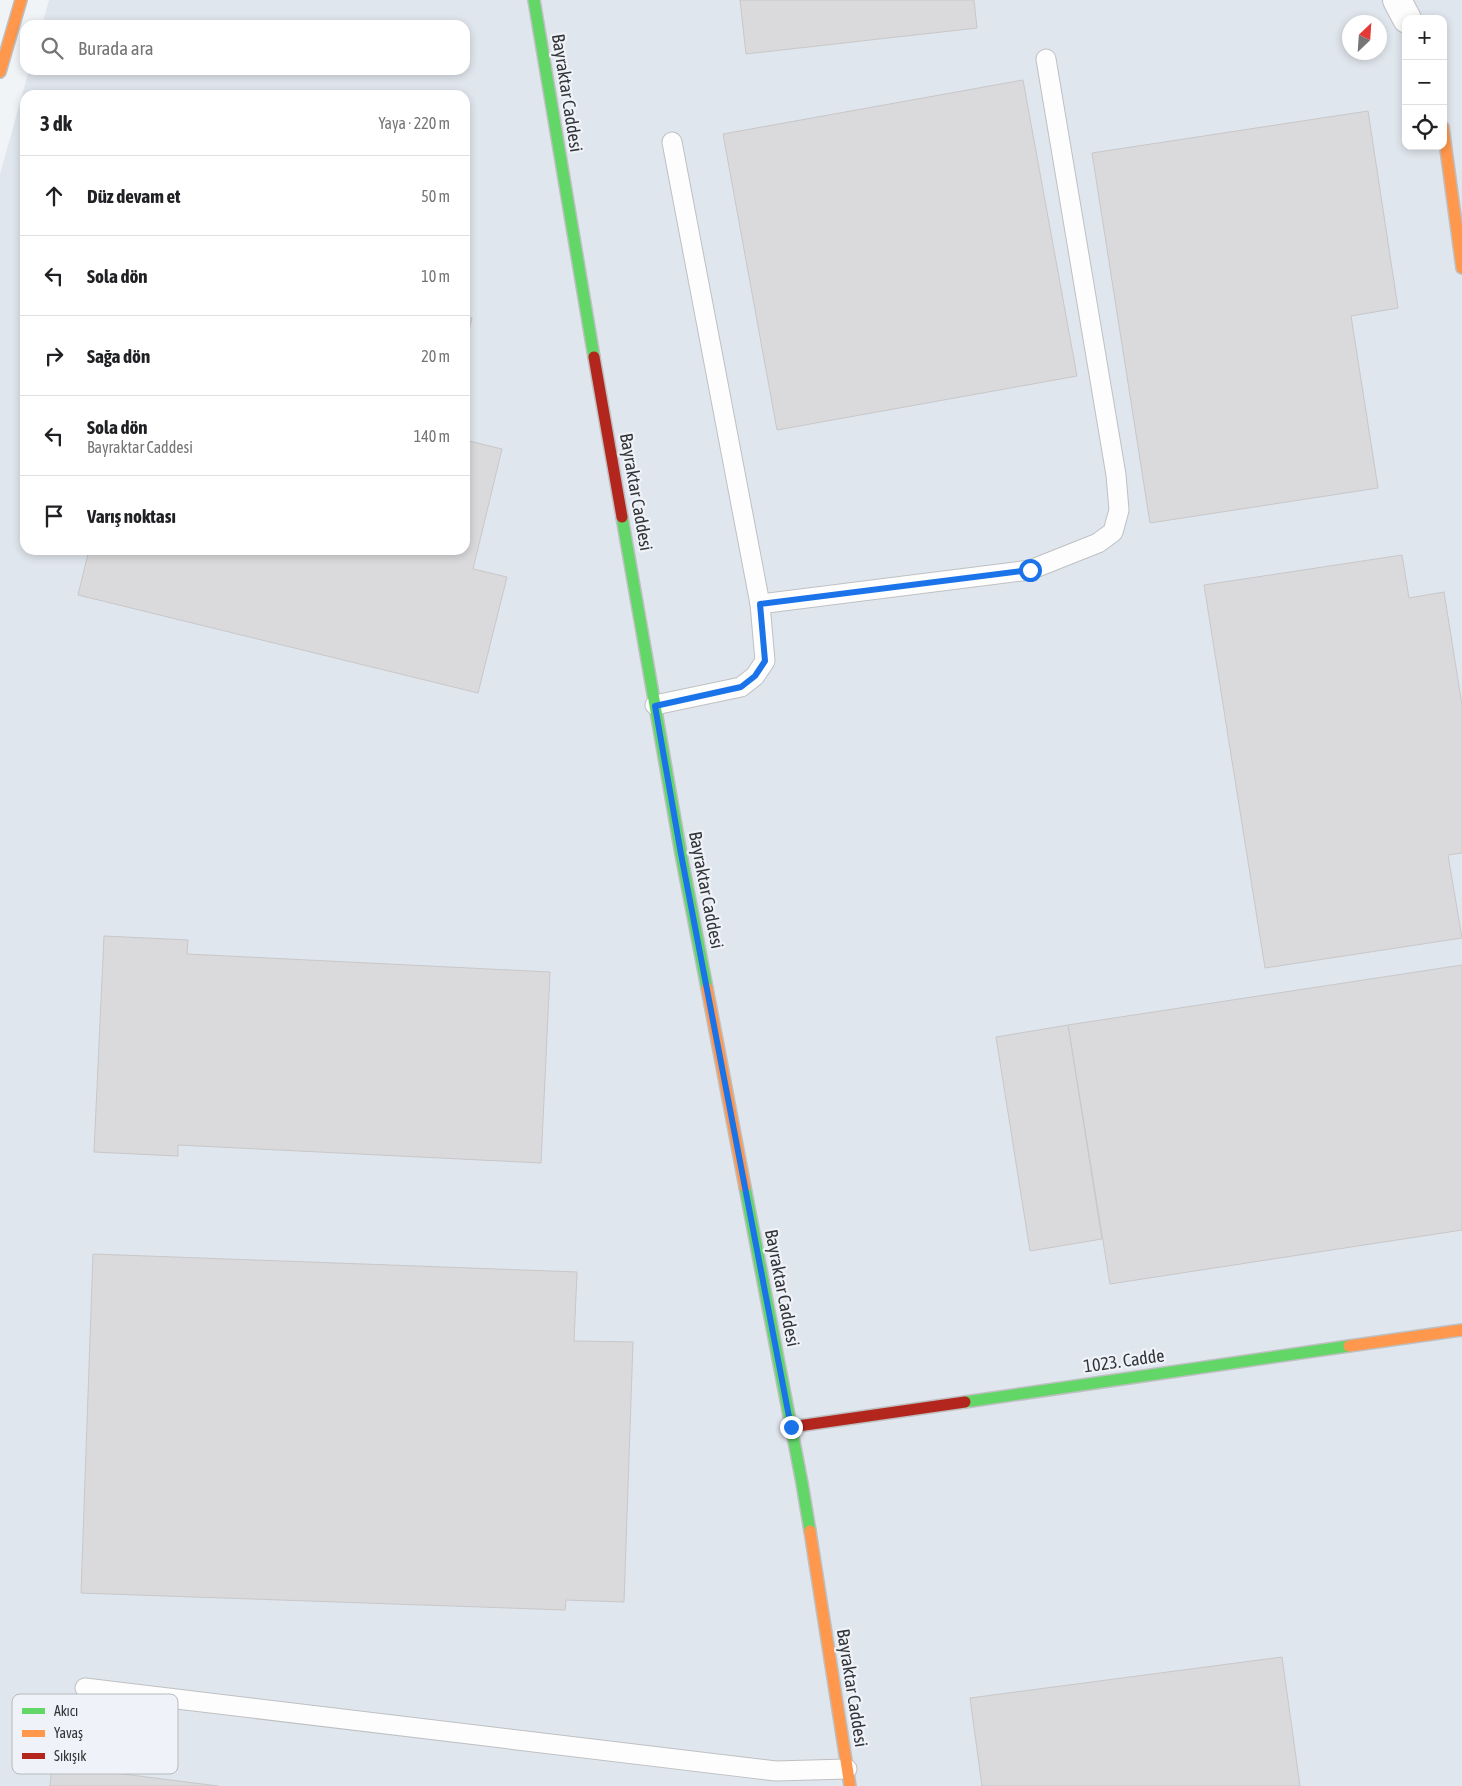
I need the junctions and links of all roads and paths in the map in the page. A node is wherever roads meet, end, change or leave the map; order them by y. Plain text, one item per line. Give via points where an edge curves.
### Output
1 (21, 0) edge
2 (534, 0) edge
3 (1397, 0) edge
4 (1406, 15) edge
5 (1046, 59) dead end
6 (0, 72) edge
7 (672, 142) dead end
8 (1446, 150) edge
9 (1462, 268) edge
10 (760, 604) junction
11 (655, 706) junction
12 (1462, 1330) edge
13 (791, 1427) junction
14 (85, 1688) dead end
15 (135, 1694) edge
16 (178, 1699) edge
17 (848, 1778) edge

1 - 6 main road
2 - 11 main road, Bayraktar Caddesi
3 - 4 street
5 - 10 lane via 1116,475 1119,510 1113,532 1098,543 1030,570
7 - 10 lane
8 - 9 main road
10 - 11 lane via 765,661 755,676 741,687
11 - 13 main road, Bayraktar Caddesi
12 - 13 main road, 1023. Cadde
13 - 17 main road, Bayraktar Caddesi
14 - 15 lane
16 - 17 lane

